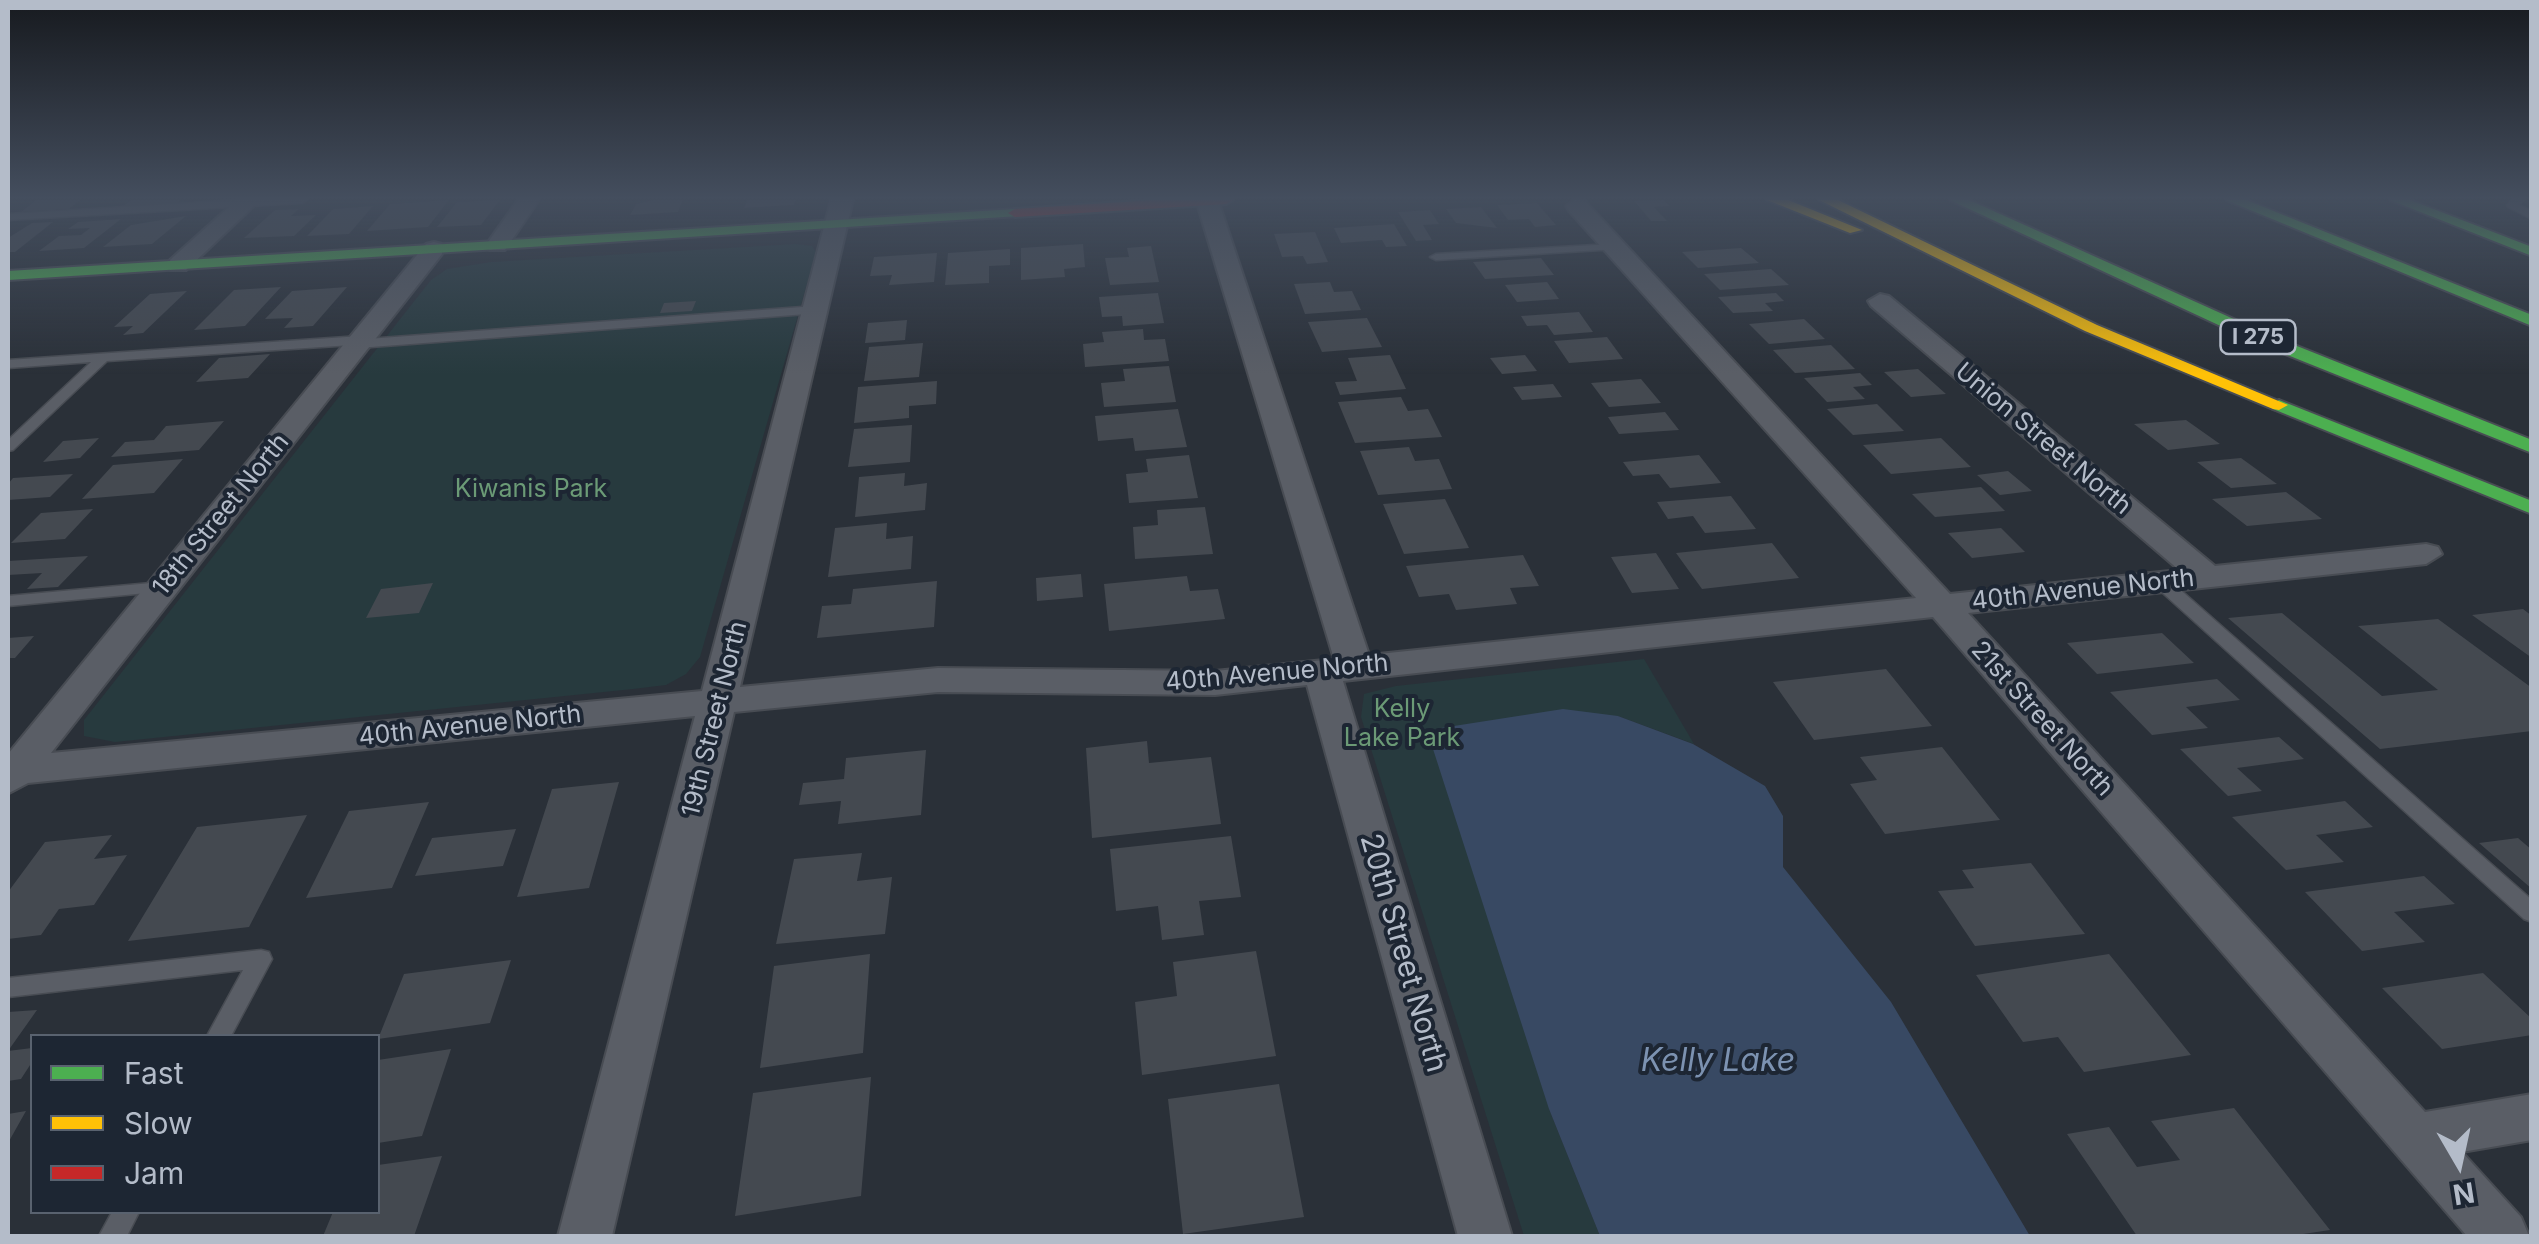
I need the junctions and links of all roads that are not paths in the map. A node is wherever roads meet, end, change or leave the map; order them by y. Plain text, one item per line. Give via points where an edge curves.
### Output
1 (186, 258) edge
2 (289, 258) edge
3 (427, 258) edge
4 (828, 258) edge
5 (1229, 258) edge
6 (1625, 258) edge
7 (1925, 258) edge
8 (1945, 258) edge
9 (2083, 258) edge
10 (2378, 258) edge
11 (178, 265) junction
12 (8, 276) edge
13 (2016, 293) junction
14 (1880, 301) dead end
15 (816, 310) junction
16 (2532, 320) edge
17 (360, 342) junction
18 (104, 357) junction
19 (8, 364) edge
20 (8, 447) edge
21 (2532, 447) edge
22 (2532, 508) edge
23 (2426, 554) dead end
24 (2207, 577) junction
25 (2161, 582) junction
26 (162, 588) junction
27 (8, 601) edge
28 (1940, 605) junction
29 (1338, 669) junction
30 (720, 701) junction
31 (10, 774) edge
32 (2532, 913) edge
33 (8, 988) edge
34 (220, 1034) edge
35 (2532, 1117) edge
36 (2414, 1137) junction
37 (125, 1214) edge
38 (113, 1236) edge
39 (584, 1236) edge
40 (1485, 1236) edge
41 (2502, 1236) edge

1 - 11 street
2 - 11 main road
3 - 17 street, 18th Street North
4 - 15 street, 19th Street North
5 - 29 street, 20th Street North
6 - 28 street, 21st Street North
7 - 13 main road
8 - 13 main road
9 - 21 main road, I 275
10 - 16 main road
11 - 12 main road
13 - 22 main road
14 - 24 street, Union Street North
15 - 17 lane
15 - 30 street, 19th Street North
17 - 18 lane
17 - 26 street, 18th Street North
18 - 19 lane
18 - 20 lane
23 - 24 street, 40th Avenue North
24 - 25 street, 40th Avenue North
25 - 28 street, 40th Avenue North
25 - 32 lane
26 - 27 lane
26 - 31 street, 18th Street North
28 - 29 street, 40th Avenue North
28 - 36 street, 21st Street North
29 - 30 street, 40th Avenue North via 1215,684 938,680
29 - 40 street, 20th Street North
30 - 31 street, 40th Avenue North
30 - 39 street, 19th Street North
33 - 34 lane via 261,958
35 - 36 street
36 - 41 street, 21st Street North
37 - 38 lane

